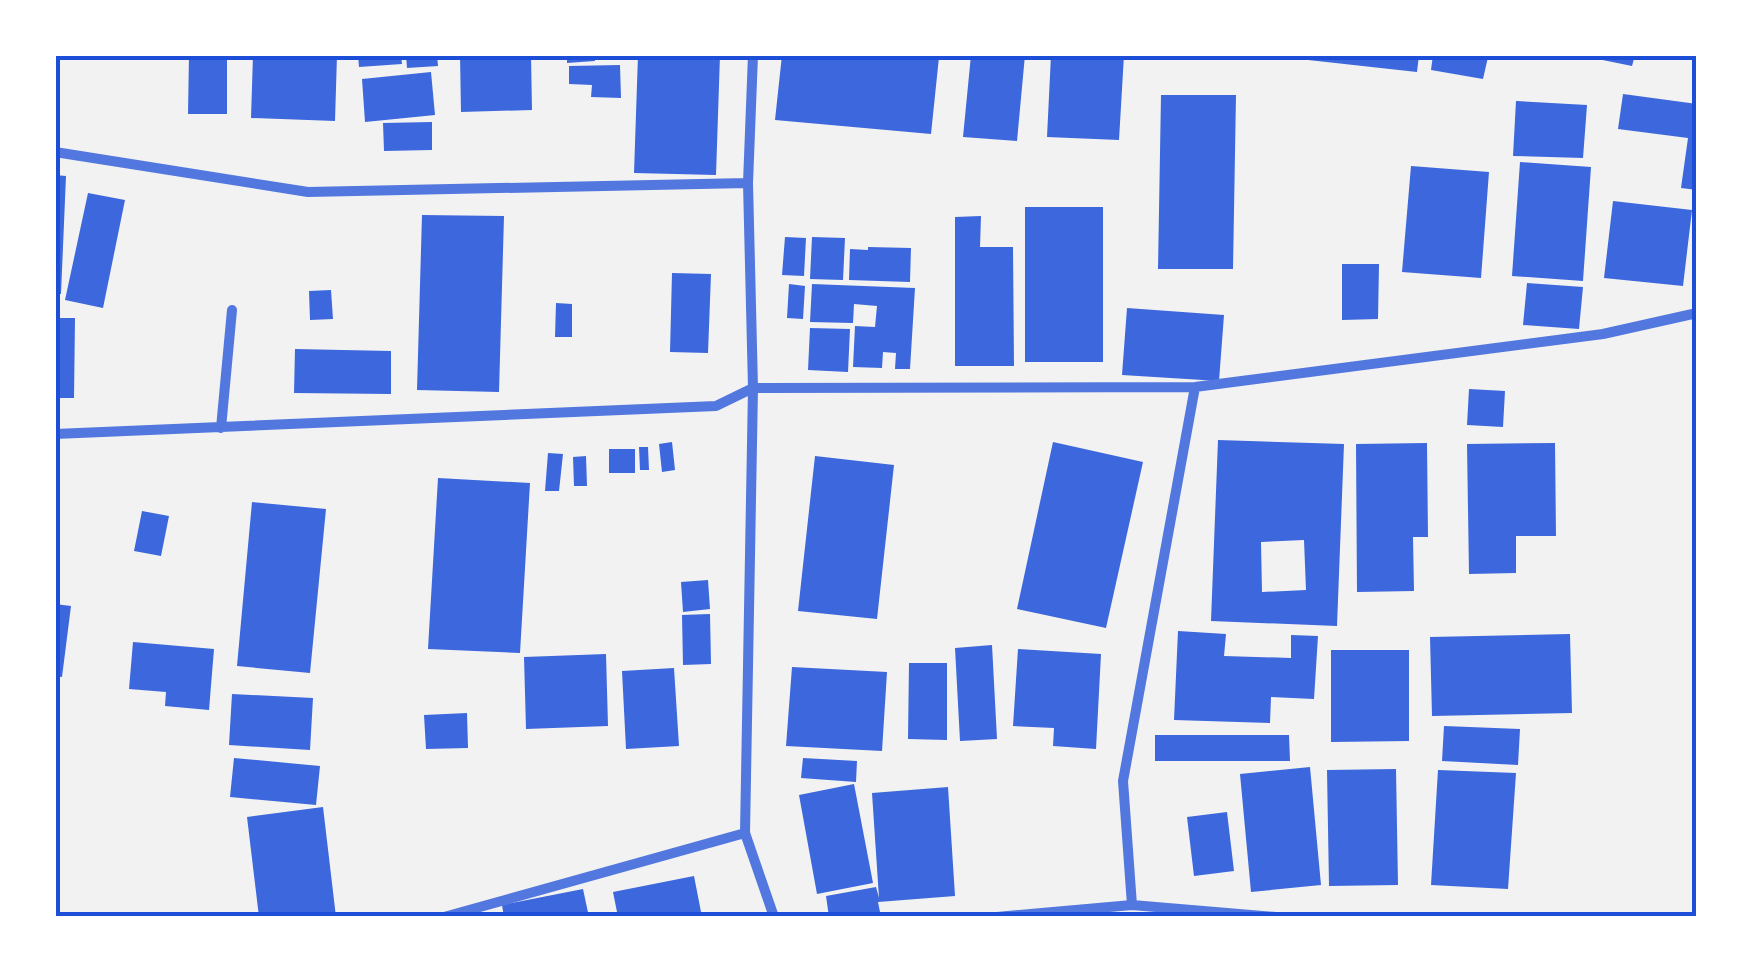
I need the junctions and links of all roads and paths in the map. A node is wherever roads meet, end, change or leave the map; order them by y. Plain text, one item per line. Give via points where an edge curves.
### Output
1 (752, 55) edge
2 (55, 152) edge
3 (748, 183) junction
4 (232, 310) dead end
5 (1697, 314) edge
6 (1195, 387) junction
7 (754, 388) junction
8 (221, 428) junction
9 (55, 434) edge
10 (745, 833) junction
11 (1132, 905) junction
12 (444, 917) edge
13 (774, 917) edge
14 (997, 917) edge
15 (1276, 917) edge

1 - 3 street
2 - 3 street via 308,192
3 - 7 street
4 - 8 street
5 - 6 street via 1603,334
6 - 7 street
6 - 11 street via 1123,781
7 - 8 street via 716,406
7 - 10 street
8 - 9 street
10 - 12 street
10 - 13 street
11 - 14 street
11 - 15 street

